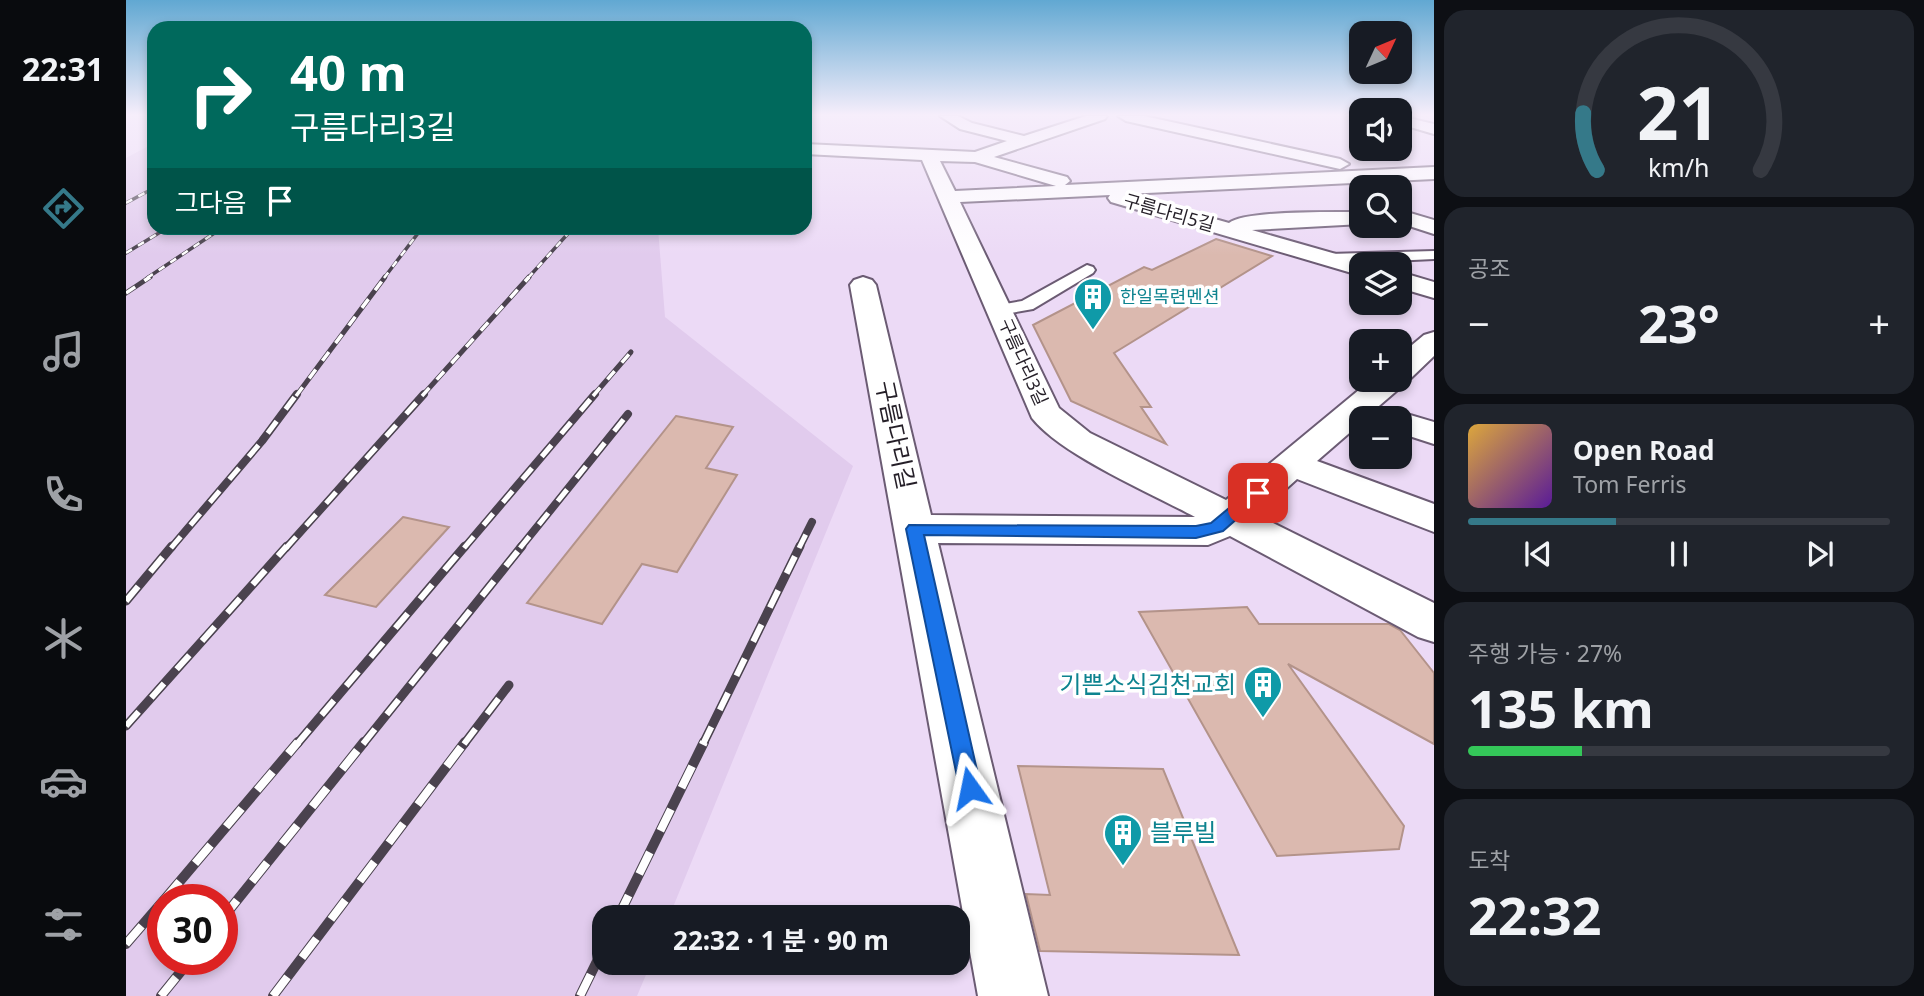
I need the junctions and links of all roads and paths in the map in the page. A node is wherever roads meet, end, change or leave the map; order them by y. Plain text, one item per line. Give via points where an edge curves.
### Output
1 (933, 162) edge
2 (992, 162) edge
3 (1334, 162) edge
4 (1434, 173) edge
5 (1386, 174) junction
6 (1434, 185) edge
7 (1088, 189) junction
8 (949, 197) junction
9 (1349, 218) edge
10 (1412, 220) edge
11 (1219, 227) junction
12 (1434, 227) edge
13 (1434, 255) edge
14 (1329, 259) junction
15 (1349, 265) edge
16 (1087, 270) dead end
17 (1412, 284) edge
18 (863, 285) dead end
19 (1434, 290) edge
20 (1000, 310) junction
21 (1434, 341) edge
22 (1412, 360) edge
23 (1412, 426) edge
24 (1349, 428) edge
25 (1434, 434) edge
26 (1291, 464) junction
27 (1230, 517) junction
28 (1434, 519) edge
29 (915, 529) junction
30 (1434, 624) edge
31 (1013, 996) edge

1 - 8 street, 구름다리3길
2 - 7 street, 구름다리5길
3 - 5 street
4 - 5 street
5 - 6 street
5 - 7 street
7 - 8 street
7 - 11 street, 구름다리5길
8 - 20 street, 구름다리3길
9 - 11 street
10 - 12 street
11 - 14 street, 구름다리5길
13 - 14 lane
14 - 15 street, 구름다리5길
16 - 20 lane via 1027,305
17 - 19 street
18 - 29 street, 구름다리길
20 - 27 street, 구름다리3길 via 1053,422 1078,440
21 - 22 street
23 - 25 street
24 - 26 street
26 - 27 street
26 - 28 street
27 - 29 street via 1217,527 1196,532
27 - 30 street, 구름다리3길
29 - 31 street, 구름다리길

